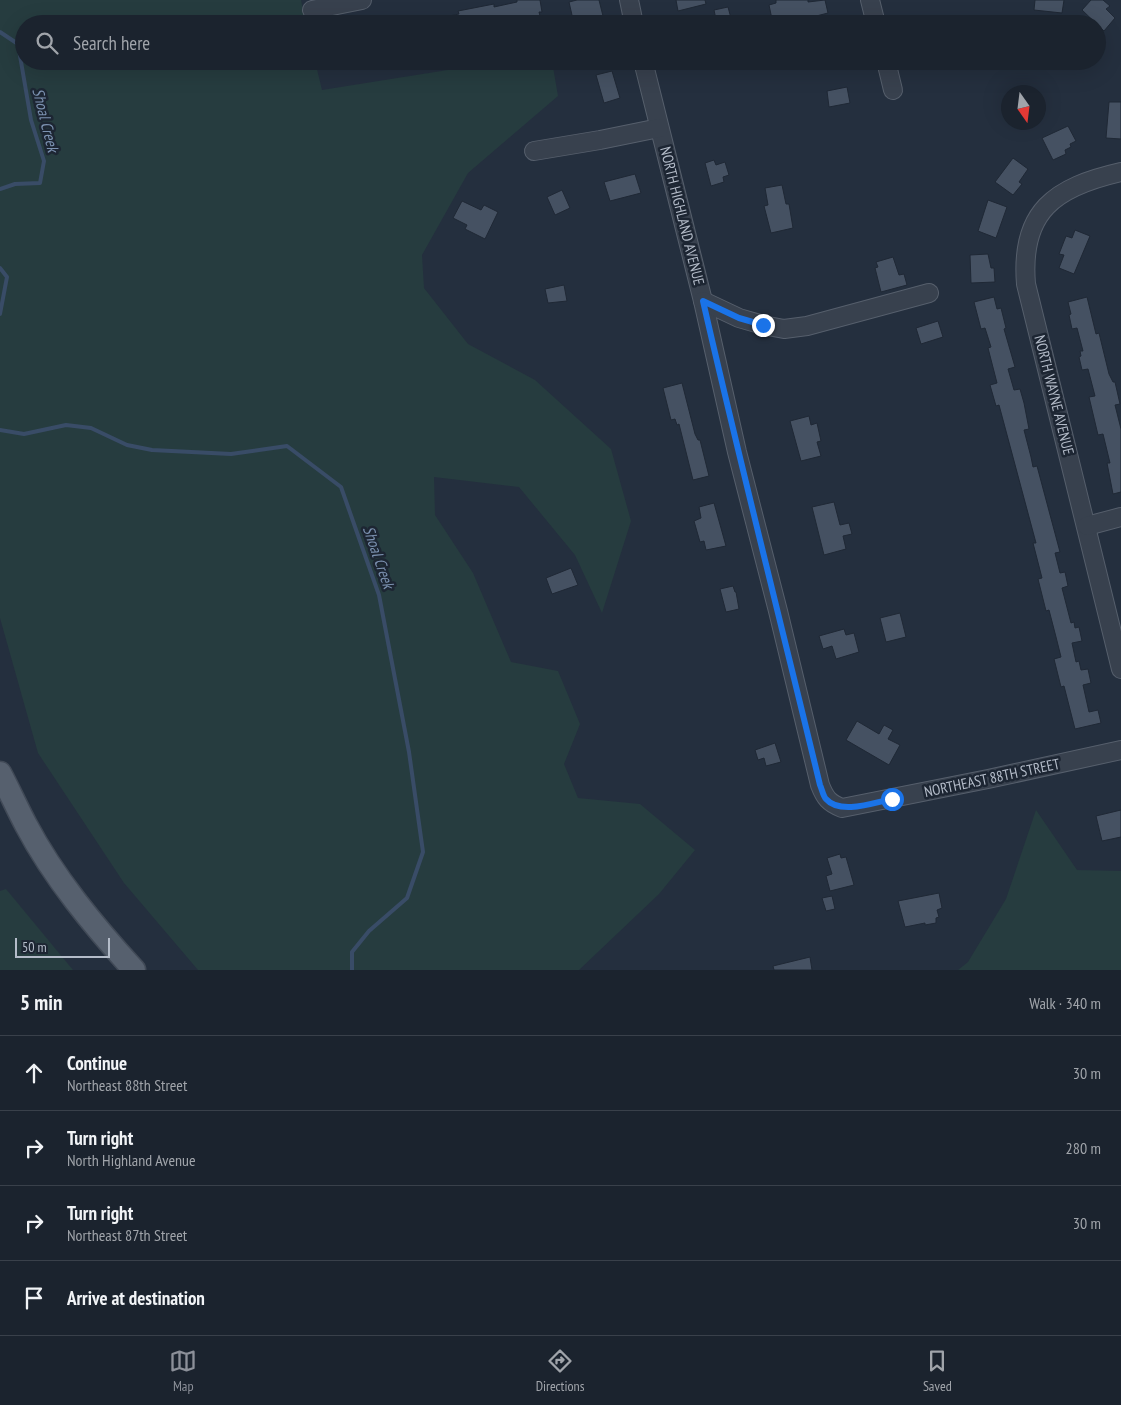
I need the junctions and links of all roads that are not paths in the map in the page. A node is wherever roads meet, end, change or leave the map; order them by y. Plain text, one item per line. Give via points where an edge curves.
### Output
1 (362, 0) edge
2 (628, 0) edge
3 (870, 0) edge
4 (312, 10) dead end
5 (632, 15) edge
6 (874, 15) edge
7 (645, 70) edge
8 (888, 70) edge
9 (893, 90) dead end
10 (659, 128) junction
11 (534, 151) dead end
12 (1121, 172) edge
13 (929, 293) dead end
14 (703, 301) junction
15 (1121, 517) edge
16 (1087, 526) junction
17 (1121, 669) edge
18 (1121, 750) edge
19 (0, 773) edge
20 (833, 804) joint
21 (134, 970) edge

1 - 4 street
2 - 5 street
3 - 6 street
7 - 10 street, NORTH HIGHLAND AVENUE
8 - 9 street
10 - 11 street
10 - 14 street, NORTH HIGHLAND AVENUE
12 - 16 street, NORTH WAYNE AVENUE via 1078,184 1060,194 1036,221 1026,251 1026,284
13 - 14 street via 807,326 784,329 739,318
14 - 20 street, NORTH HIGHLAND AVENUE via 820,785 825,798
15 - 16 street
16 - 17 street, NORTH WAYNE AVENUE
18 - 20 street, NORTHEAST 88TH STREET via 892,799 842,808
19 - 21 main road via 26,826 52,868

